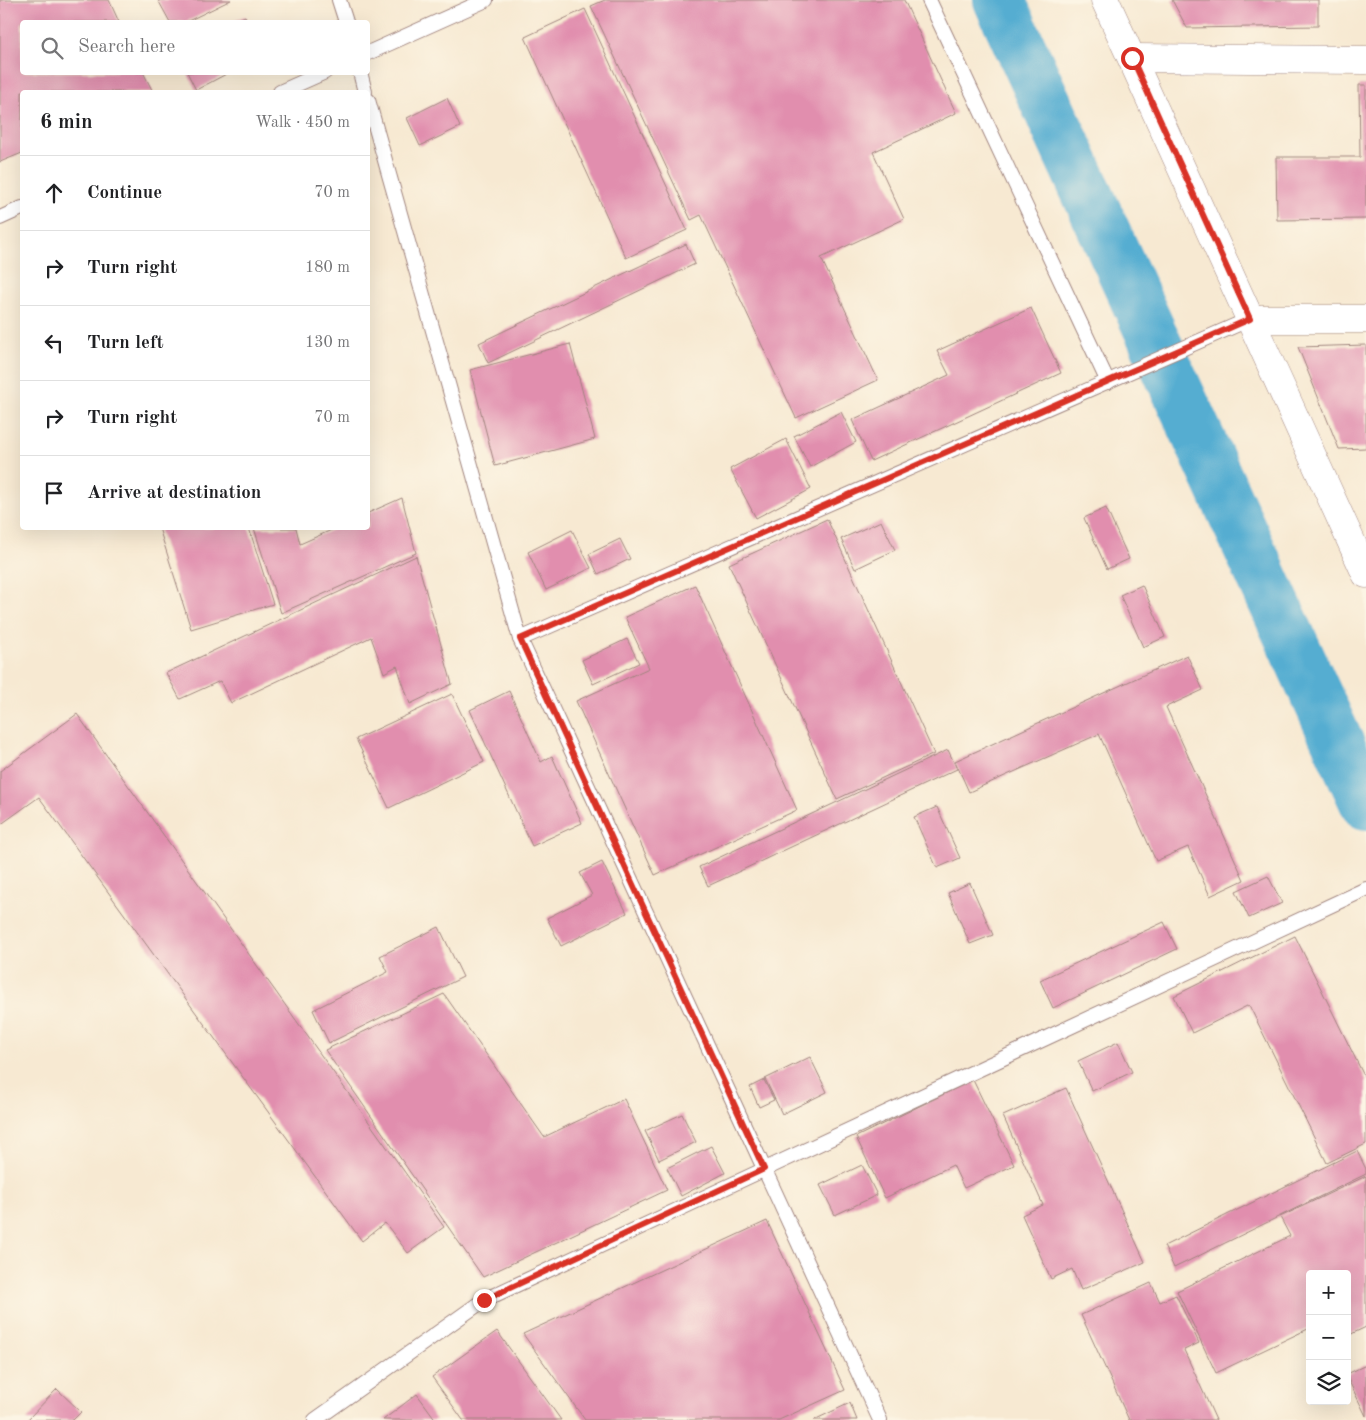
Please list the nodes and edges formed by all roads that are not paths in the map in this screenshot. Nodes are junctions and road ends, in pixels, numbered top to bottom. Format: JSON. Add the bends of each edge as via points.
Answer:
{"nodes":[{"id":1,"x":339,"y":0,"type":"edge"},
{"id":2,"x":486,"y":0,"type":"edge"},
{"id":3,"x":929,"y":0,"type":"edge"},
{"id":4,"x":1105,"y":0,"type":"edge"},
{"id":5,"x":345,"y":20,"type":"edge"},
{"id":6,"x":370,"y":52,"type":"edge"},
{"id":7,"x":1132,"y":58,"type":"junction"},
{"id":8,"x":1366,"y":60,"type":"edge"},
{"id":9,"x":318,"y":75,"type":"edge"},
{"id":10,"x":361,"y":75,"type":"edge"},
{"id":11,"x":284,"y":90,"type":"edge"},
{"id":12,"x":365,"y":90,"type":"edge"},
{"id":13,"x":370,"y":107,"type":"edge"},
{"id":14,"x":20,"y":209,"type":"edge"},
{"id":15,"x":0,"y":218,"type":"edge"},
{"id":16,"x":1250,"y":319,"type":"junction"},
{"id":17,"x":1366,"y":319,"type":"edge"},
{"id":18,"x":1108,"y":382,"type":"junction"},
{"id":19,"x":1366,"y":574,"type":"edge"},
{"id":20,"x":520,"y":639,"type":"junction"},
{"id":21,"x":1366,"y":889,"type":"edge"},
{"id":22,"x":764,"y":1169,"type":"junction"},
{"id":23,"x":315,"y":1420,"type":"edge"},
{"id":24,"x":880,"y":1420,"type":"edge"}],
"edges":[{"from":1,"to":5,"type":"lane"},
{"from":2,"to":6,"type":"lane"},
{"from":3,"to":18,"type":"lane"},
{"from":4,"to":7,"type":"street"},
{"from":7,"to":8,"type":"street"},
{"from":7,"to":16,"type":"street"},
{"from":9,"to":11,"type":"lane"},
{"from":10,"to":12,"type":"lane"},
{"from":13,"to":20,"type":"lane"},
{"from":14,"to":15,"type":"lane"},
{"from":16,"to":17,"type":"street"},
{"from":16,"to":18,"type":"lane"},
{"from":16,"to":19,"type":"street"},
{"from":18,"to":20,"type":"lane"},
{"from":20,"to":22,"type":"lane"},
{"from":21,"to":22,"type":"lane"},
{"from":22,"to":23,"type":"lane","via":[[484,1300]]},
{"from":22,"to":24,"type":"lane"}]}
